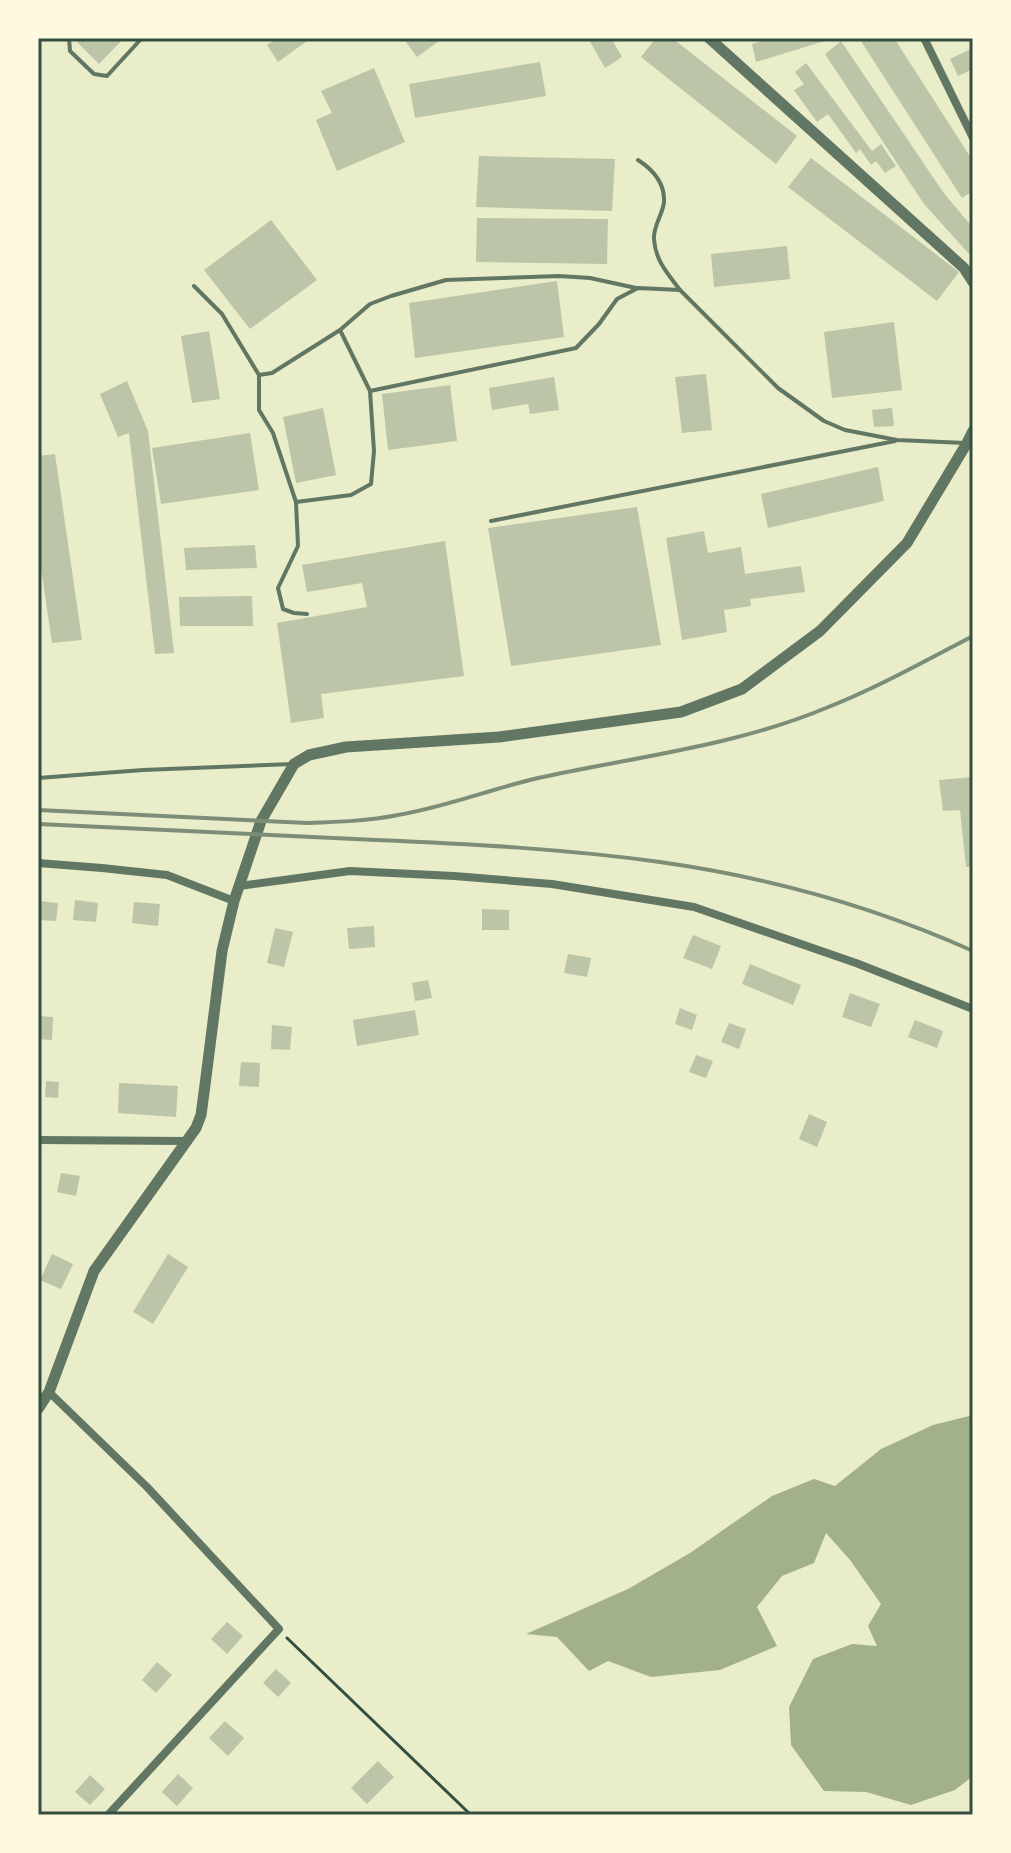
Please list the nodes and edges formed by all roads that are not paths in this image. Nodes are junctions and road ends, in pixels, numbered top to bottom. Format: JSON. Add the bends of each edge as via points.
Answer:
{"nodes":[{"id":1,"x":69,"y":38,"type":"edge"},
{"id":2,"x":142,"y":38,"type":"edge"},
{"id":3,"x":709,"y":38,"type":"edge"},
{"id":4,"x":924,"y":38,"type":"edge"},
{"id":5,"x":973,"y":138,"type":"edge"},
{"id":6,"x":638,"y":160,"type":"dead end"},
{"id":7,"x":973,"y":282,"type":"edge"},
{"id":8,"x":194,"y":286,"type":"dead end"},
{"id":9,"x":638,"y":288,"type":"junction"},
{"id":10,"x":680,"y":290,"type":"junction"},
{"id":11,"x":340,"y":330,"type":"junction"},
{"id":12,"x":259,"y":375,"type":"junction"},
{"id":13,"x":370,"y":391,"type":"junction"},
{"id":14,"x":973,"y":431,"type":"edge"},
{"id":15,"x":897,"y":440,"type":"junction"},
{"id":16,"x":967,"y":443,"type":"junction"},
{"id":17,"x":296,"y":502,"type":"junction"},
{"id":18,"x":491,"y":521,"type":"dead end"},
{"id":19,"x":307,"y":614,"type":"dead end"},
{"id":20,"x":294,"y":764,"type":"junction"},
{"id":21,"x":38,"y":778,"type":"edge"},
{"id":22,"x":38,"y":863,"type":"edge"},
{"id":23,"x":239,"y":886,"type":"junction"},
{"id":24,"x":234,"y":901,"type":"junction"},
{"id":25,"x":973,"y":1009,"type":"edge"},
{"id":26,"x":38,"y":1140,"type":"edge"},
{"id":27,"x":187,"y":1141,"type":"junction"},
{"id":28,"x":49,"y":1392,"type":"junction"},
{"id":29,"x":38,"y":1409,"type":"edge"},
{"id":30,"x":108,"y":1815,"type":"edge"}],
"edges":[{"from":1,"to":2,"type":"lane","via":[[70,51],[94,74],[107,76]]},
{"from":3,"to":7,"type":"street","via":[[964,268]]},
{"from":4,"to":5,"type":"street"},
{"from":6,"to":10,"type":"lane","via":[[662,184],[664,203],[654,237],[660,264]]},
{"from":8,"to":12,"type":"lane","via":[[222,314]]},
{"from":9,"to":10,"type":"lane"},
{"from":9,"to":11,"type":"lane","via":[[559,276],[446,280],[370,304]]},
{"from":9,"to":13,"type":"lane","via":[[617,299],[576,348]]},
{"from":10,"to":15,"type":"lane","via":[[778,388],[824,421]]},
{"from":11,"to":12,"type":"lane","via":[[272,373]]},
{"from":11,"to":13,"type":"lane"},
{"from":12,"to":17,"type":"lane","via":[[259,410],[273,433]]},
{"from":13,"to":17,"type":"lane","via":[[371,484],[351,495]]},
{"from":14,"to":16,"type":"street"},
{"from":15,"to":16,"type":"lane"},
{"from":15,"to":18,"type":"lane"},
{"from":16,"to":20,"type":"street","via":[[907,543],[820,631],[742,689],[681,712],[499,737],[346,747]]},
{"from":17,"to":19,"type":"lane","via":[[298,546],[278,588],[283,609]]},
{"from":20,"to":21,"type":"lane"},
{"from":20,"to":23,"type":"street","via":[[261,821]]},
{"from":22,"to":24,"type":"street","via":[[167,875]]},
{"from":23,"to":24,"type":"street"},
{"from":23,"to":25,"type":"street","via":[[350,871],[552,884],[694,907]]},
{"from":24,"to":27,"type":"street","via":[[222,951],[201,1115]]},
{"from":26,"to":27,"type":"street"},
{"from":27,"to":28,"type":"street","via":[[94,1271]]},
{"from":28,"to":29,"type":"street"},
{"from":28,"to":30,"type":"street","via":[[147,1487],[279,1629]]}]}
